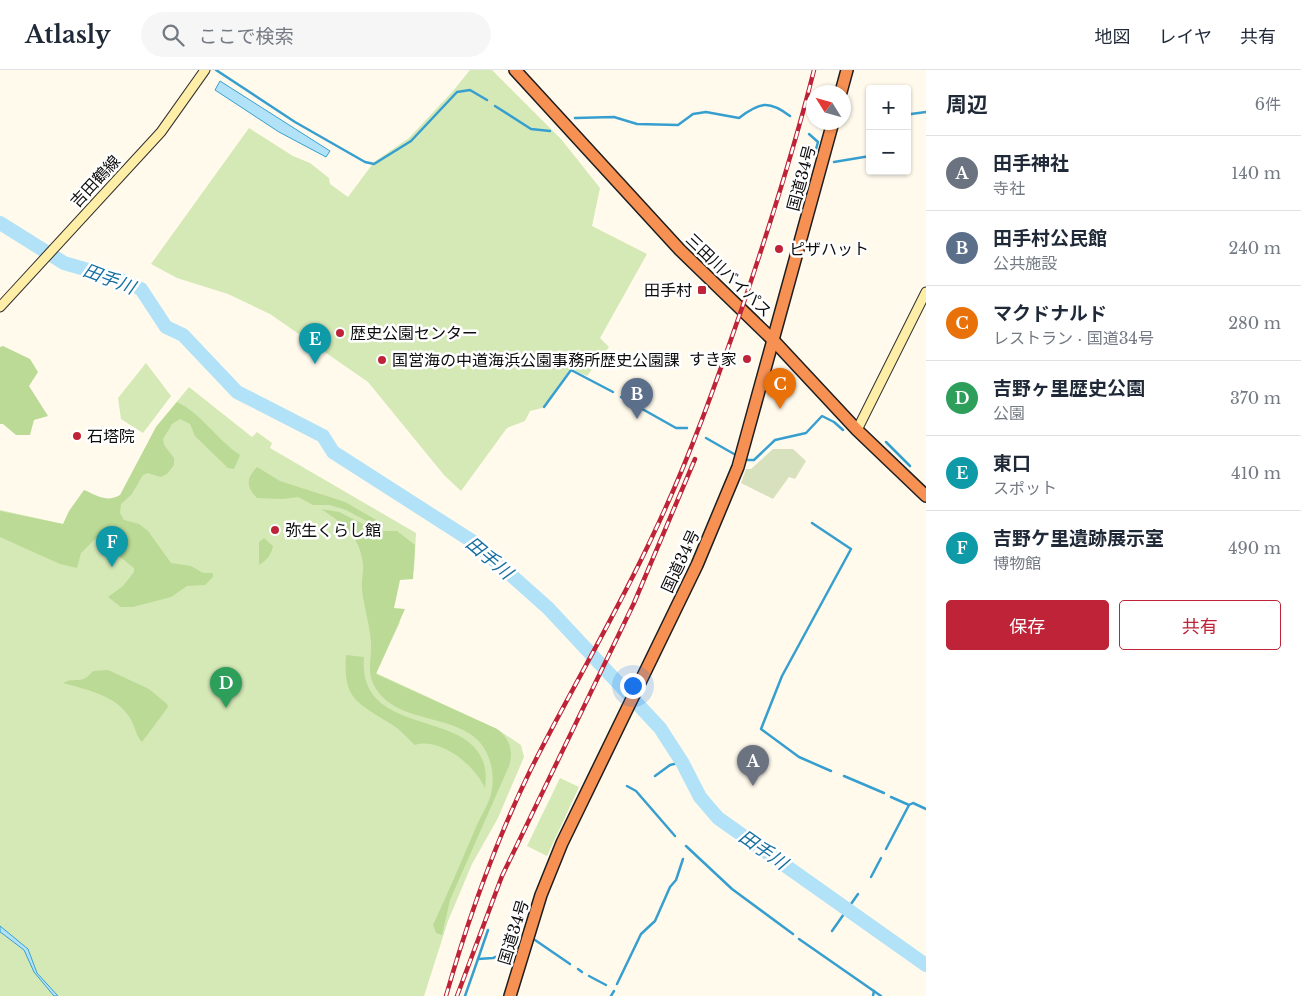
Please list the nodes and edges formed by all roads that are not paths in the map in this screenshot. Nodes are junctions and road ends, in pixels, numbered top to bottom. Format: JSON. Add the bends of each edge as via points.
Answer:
{"nodes":[{"id":1,"x":205,"y":70,"type":"edge"},
{"id":2,"x":515,"y":70,"type":"edge"},
{"id":3,"x":847,"y":70,"type":"edge"},
{"id":4,"x":843,"y":85,"type":"edge"},
{"id":5,"x":831,"y":130,"type":"edge"},
{"id":6,"x":926,"y":292,"type":"edge"},
{"id":7,"x":0,"y":306,"type":"edge"},
{"id":8,"x":774,"y":341,"type":"junction"},
{"id":9,"x":858,"y":430,"type":"junction"},
{"id":10,"x":926,"y":496,"type":"edge"},
{"id":11,"x":510,"y":996,"type":"edge"}],
"edges":[{"from":1,"to":7,"type":"main road","name":"吉田鶴線","via":[[161,132]]},
{"from":2,"to":8,"type":"highway","name":"三田川バイパス","via":[[680,250]]},
{"from":3,"to":4,"type":"highway"},
{"from":5,"to":8,"type":"highway","name":"国道34号"},
{"from":6,"to":9,"type":"main road"},
{"from":8,"to":9,"type":"highway","name":"三田川バイパス"},
{"from":8,"to":11,"type":"highway","name":"国道34号","via":[[738,467],[722,509],[574,817],[541,895]]},
{"from":9,"to":10,"type":"highway","name":"三田川バイパス"}]}
